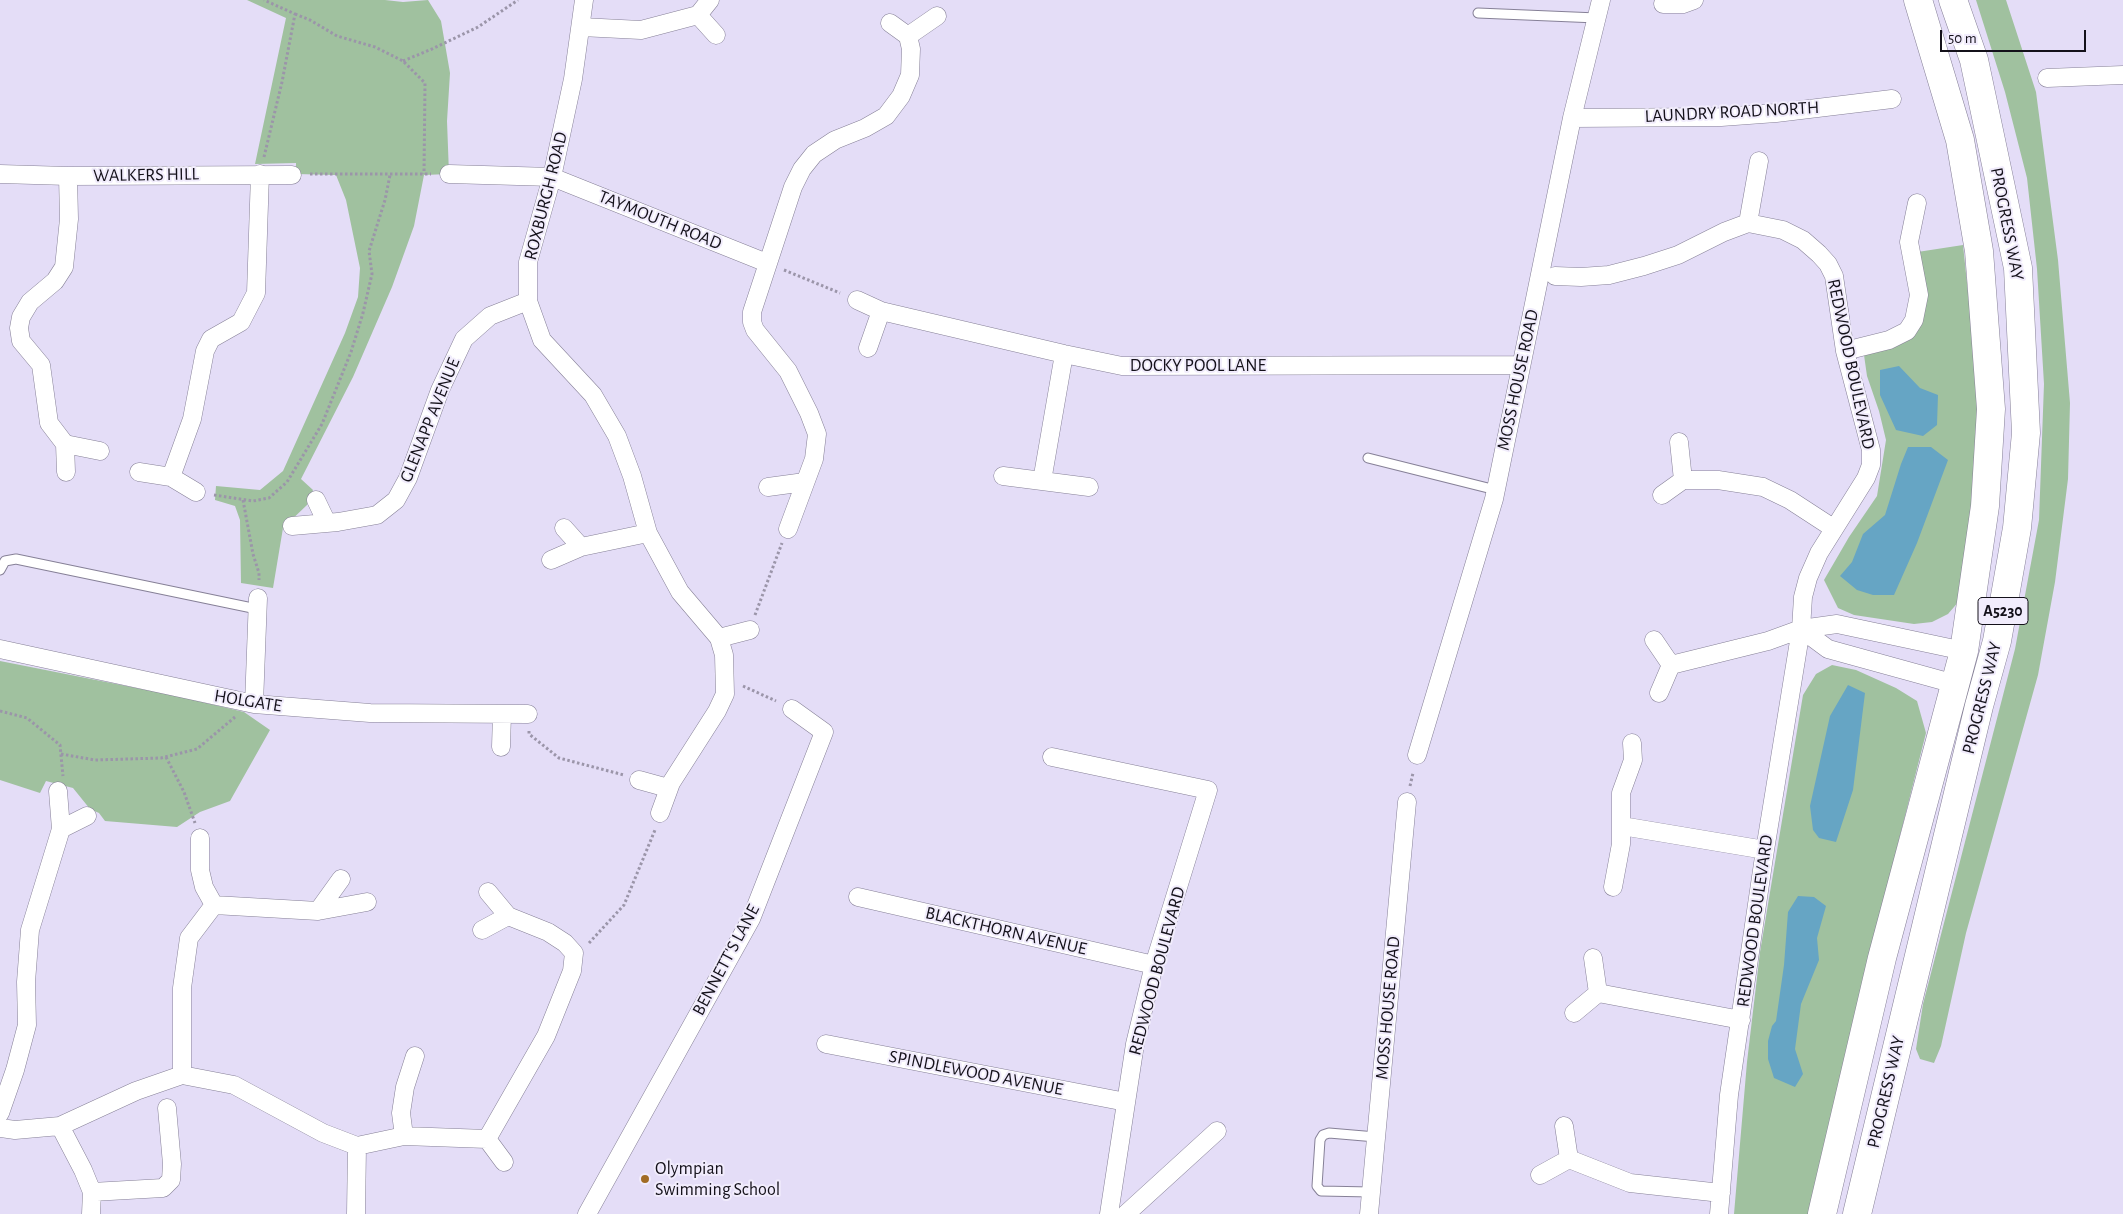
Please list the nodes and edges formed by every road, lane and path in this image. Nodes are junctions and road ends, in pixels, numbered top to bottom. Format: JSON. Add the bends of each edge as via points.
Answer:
{"nodes":[{"id":1,"x":264,"y":0,"type":"edge"},
{"id":2,"x":518,"y":0,"type":"edge"},
{"id":3,"x":710,"y":0,"type":"edge"},
{"id":4,"x":1601,"y":0,"type":"edge"},
{"id":5,"x":1694,"y":0,"type":"edge"},
{"id":6,"x":1918,"y":0,"type":"edge"},
{"id":7,"x":1953,"y":0,"type":"edge"},
{"id":8,"x":578,"y":1,"type":"edge"},
{"id":9,"x":1663,"y":4,"type":"dead end"},
{"id":10,"x":1478,"y":13,"type":"dead end"},
{"id":11,"x":295,"y":14,"type":"junction"},
{"id":12,"x":698,"y":15,"type":"junction"},
{"id":13,"x":937,"y":16,"type":"dead end"},
{"id":14,"x":1597,"y":18,"type":"junction"},
{"id":15,"x":890,"y":23,"type":"dead end"},
{"id":16,"x":581,"y":27,"type":"junction"},
{"id":17,"x":716,"y":35,"type":"dead end"},
{"id":18,"x":908,"y":36,"type":"junction"},
{"id":19,"x":403,"y":60,"type":"junction"},
{"id":20,"x":2123,"y":75,"type":"edge"},
{"id":21,"x":2047,"y":78,"type":"dead end"},
{"id":22,"x":1892,"y":99,"type":"dead end"},
{"id":23,"x":1572,"y":118,"type":"junction"},
{"id":24,"x":1760,"y":161,"type":"dead end"},
{"id":25,"x":0,"y":174,"type":"edge"},
{"id":26,"x":260,"y":174,"type":"junction"},
{"id":27,"x":292,"y":174,"type":"joint"},
{"id":28,"x":390,"y":174,"type":"junction"},
{"id":29,"x":424,"y":174,"type":"junction"},
{"id":30,"x":449,"y":174,"type":"joint"},
{"id":31,"x":68,"y":176,"type":"junction"},
{"id":32,"x":552,"y":177,"type":"junction"},
{"id":33,"x":1917,"y":203,"type":"dead end"},
{"id":34,"x":1748,"y":223,"type":"junction"},
{"id":35,"x":767,"y":263,"type":"junction"},
{"id":36,"x":1555,"y":276,"type":"dead end"},
{"id":37,"x":857,"y":300,"type":"joint"},
{"id":38,"x":528,"y":302,"type":"junction"},
{"id":39,"x":881,"y":311,"type":"junction"},
{"id":40,"x":868,"y":348,"type":"dead end"},
{"id":41,"x":1845,"y":351,"type":"junction"},
{"id":42,"x":1064,"y":354,"type":"junction"},
{"id":43,"x":1521,"y":365,"type":"junction"},
{"id":44,"x":1679,"y":442,"type":"dead end"},
{"id":45,"x":65,"y":444,"type":"junction"},
{"id":46,"x":100,"y":451,"type":"dead end"},
{"id":47,"x":1368,"y":458,"type":"dead end"},
{"id":48,"x":66,"y":472,"type":"dead end"},
{"id":49,"x":139,"y":472,"type":"dead end"},
{"id":50,"x":1003,"y":476,"type":"dead end"},
{"id":51,"x":171,"y":477,"type":"junction"},
{"id":52,"x":1683,"y":480,"type":"junction"},
{"id":53,"x":1042,"y":481,"type":"junction"},
{"id":54,"x":2021,"y":481,"type":"junction"},
{"id":55,"x":805,"y":482,"type":"junction"},
{"id":56,"x":768,"y":487,"type":"dead end"},
{"id":57,"x":1089,"y":487,"type":"dead end"},
{"id":58,"x":1496,"y":490,"type":"junction"},
{"id":59,"x":196,"y":492,"type":"joint"},
{"id":60,"x":1662,"y":495,"type":"dead end"},
{"id":61,"x":243,"y":500,"type":"junction"},
{"id":62,"x":316,"y":500,"type":"dead end"},
{"id":63,"x":327,"y":523,"type":"junction"},
{"id":64,"x":292,"y":526,"type":"dead end"},
{"id":65,"x":564,"y":528,"type":"dead end"},
{"id":66,"x":788,"y":528,"type":"joint"},
{"id":67,"x":1834,"y":528,"type":"junction"},
{"id":68,"x":648,"y":533,"type":"junction"},
{"id":69,"x":581,"y":547,"type":"junction"},
{"id":70,"x":551,"y":560,"type":"dead end"},
{"id":71,"x":0,"y":570,"type":"edge"},
{"id":72,"x":258,"y":604,"type":"junction"},
{"id":73,"x":1801,"y":629,"type":"junction"},
{"id":74,"x":750,"y":630,"type":"joint"},
{"id":75,"x":718,"y":638,"type":"junction"},
{"id":76,"x":1654,"y":640,"type":"dead end"},
{"id":77,"x":0,"y":649,"type":"edge"},
{"id":78,"x":1671,"y":665,"type":"junction"},
{"id":79,"x":1956,"y":671,"type":"junction"},
{"id":80,"x":724,"y":678,"type":"junction"},
{"id":81,"x":1659,"y":693,"type":"dead end"},
{"id":82,"x":251,"y":704,"type":"junction"},
{"id":83,"x":1979,"y":706,"type":"junction"},
{"id":84,"x":792,"y":708,"type":"joint"},
{"id":85,"x":0,"y":711,"type":"edge"},
{"id":86,"x":502,"y":714,"type":"junction"},
{"id":87,"x":528,"y":714,"type":"joint"},
{"id":88,"x":1632,"y":743,"type":"dead end"},
{"id":89,"x":502,"y":747,"type":"dead end"},
{"id":90,"x":61,"y":754,"type":"junction"},
{"id":91,"x":1417,"y":755,"type":"joint"},
{"id":92,"x":1052,"y":756,"type":"dead end"},
{"id":93,"x":166,"y":757,"type":"junction"},
{"id":94,"x":639,"y":780,"type":"joint"},
{"id":95,"x":668,"y":788,"type":"junction"},
{"id":96,"x":58,"y":791,"type":"joint"},
{"id":97,"x":1407,"y":802,"type":"joint"},
{"id":98,"x":660,"y":813,"type":"joint"},
{"id":99,"x":87,"y":816,"type":"dead end"},
{"id":100,"x":1622,"y":826,"type":"junction"},
{"id":101,"x":61,"y":829,"type":"junction"},
{"id":102,"x":200,"y":838,"type":"joint"},
{"id":103,"x":1765,"y":850,"type":"junction"},
{"id":104,"x":341,"y":879,"type":"dead end"},
{"id":105,"x":1612,"y":887,"type":"dead end"},
{"id":106,"x":488,"y":892,"type":"dead end"},
{"id":107,"x":858,"y":897,"type":"dead end"},
{"id":108,"x":368,"y":902,"type":"dead end"},
{"id":109,"x":214,"y":905,"type":"junction"},
{"id":110,"x":318,"y":911,"type":"junction"},
{"id":111,"x":508,"y":916,"type":"junction"},
{"id":112,"x":482,"y":930,"type":"dead end"},
{"id":113,"x":574,"y":954,"type":"junction"},
{"id":114,"x":1593,"y":958,"type":"dead end"},
{"id":115,"x":1154,"y":965,"type":"junction"},
{"id":116,"x":1598,"y":993,"type":"junction"},
{"id":117,"x":1574,"y":1014,"type":"dead end"},
{"id":118,"x":1741,"y":1020,"type":"junction"},
{"id":119,"x":826,"y":1044,"type":"dead end"},
{"id":120,"x":415,"y":1056,"type":"dead end"},
{"id":121,"x":182,"y":1075,"type":"junction"},
{"id":122,"x":1126,"y":1102,"type":"junction"},
{"id":123,"x":167,"y":1108,"type":"dead end"},
{"id":124,"x":0,"y":1113,"type":"edge"},
{"id":125,"x":60,"y":1126,"type":"junction"},
{"id":126,"x":1564,"y":1126,"type":"dead end"},
{"id":127,"x":0,"y":1128,"type":"edge"},
{"id":128,"x":1217,"y":1131,"type":"dead end"},
{"id":129,"x":404,"y":1136,"type":"junction"},
{"id":130,"x":1376,"y":1137,"type":"junction"},
{"id":131,"x":487,"y":1139,"type":"junction"},
{"id":132,"x":357,"y":1146,"type":"junction"},
{"id":133,"x":1569,"y":1158,"type":"junction"},
{"id":134,"x":504,"y":1162,"type":"dead end"},
{"id":135,"x":1540,"y":1175,"type":"dead end"},
{"id":136,"x":92,"y":1192,"type":"junction"},
{"id":137,"x":1371,"y":1192,"type":"junction"},
{"id":138,"x":1721,"y":1193,"type":"junction"},
{"id":139,"x":91,"y":1214,"type":"edge"},
{"id":140,"x":356,"y":1214,"type":"edge"},
{"id":141,"x":587,"y":1214,"type":"edge"},
{"id":142,"x":1109,"y":1214,"type":"edge"},
{"id":143,"x":1126,"y":1214,"type":"edge"},
{"id":144,"x":1369,"y":1214,"type":"edge"},
{"id":145,"x":1719,"y":1214,"type":"edge"},
{"id":146,"x":1822,"y":1214,"type":"edge"},
{"id":147,"x":1856,"y":1214,"type":"edge"}],
"edges":[{"from":1,"to":11,"type":"path"},
{"from":2,"to":19,"type":"path","via":[[478,27]]},
{"from":3,"to":12,"type":"street"},
{"from":4,"to":14,"type":"street","name":"MOSS HOUSE ROAD"},
{"from":5,"to":9,"type":"street","via":[[1683,4]]},
{"from":6,"to":79,"type":"main road","name":"PROGRESS WAY","number":"A5230","via":[[1960,140],[1979,252],[1990,409],[1985,506]]},
{"from":7,"to":54,"type":"main road","name":"PROGRESS WAY","number":"A5230","via":[[1974,60],[2018,268],[2026,433]]},
{"from":8,"to":16,"type":"street","name":"ROXBURGH ROAD"},
{"from":10,"to":14,"type":"lane"},
{"from":11,"to":19,"type":"path","via":[[337,36],[375,47]]},
{"from":11,"to":26,"type":"path"},
{"from":12,"to":16,"type":"street","via":[[632,31]]},
{"from":12,"to":17,"type":"street"},
{"from":13,"to":18,"type":"street"},
{"from":14,"to":23,"type":"street","name":"MOSS HOUSE ROAD"},
{"from":15,"to":18,"type":"street"},
{"from":16,"to":32,"type":"street","name":"ROXBURGH ROAD"},
{"from":18,"to":35,"type":"street","via":[[912,58],[910,75],[895,106],[866,128],[835,140],[814,154],[793,186]]},
{"from":19,"to":29,"type":"path","via":[[425,83]]},
{"from":20,"to":21,"type":"street"},
{"from":22,"to":23,"type":"street","name":"LAUNDRY ROAD NORTH","via":[[1721,117]]},
{"from":23,"to":43,"type":"street","name":"MOSS HOUSE ROAD"},
{"from":24,"to":34,"type":"street"},
{"from":25,"to":31,"type":"street","name":"WALKERS HILL"},
{"from":26,"to":27,"type":"street","name":"WALKERS HILL"},
{"from":26,"to":31,"type":"street","name":"WALKERS HILL"},
{"from":26,"to":51,"type":"street","via":[[256,293],[240,322],[211,338],[205,351],[192,419]]},
{"from":27,"to":28,"type":"path"},
{"from":28,"to":29,"type":"path"},
{"from":28,"to":61,"type":"path","via":[[368,251],[372,274],[363,313],[322,424],[287,482],[269,498]]},
{"from":29,"to":30,"type":"path"},
{"from":30,"to":32,"type":"street"},
{"from":31,"to":45,"type":"street","via":[[69,219],[64,267],[55,281],[30,302],[18,328],[21,341],[41,365],[49,422]]},
{"from":32,"to":35,"type":"street","name":"TAYMOUTH ROAD"},
{"from":32,"to":38,"type":"street","name":"ROXBURGH ROAD","via":[[528,262]]},
{"from":33,"to":41,"type":"street","via":[[1910,242],[1919,295],[1914,320],[1907,331],[1889,340]]},
{"from":34,"to":36,"type":"street","via":[[1678,255],[1644,266],[1609,275]]},
{"from":34,"to":41,"type":"street","name":"REDWOOD BOULEVARD","via":[[1784,230],[1803,240],[1828,264],[1834,276]]},
{"from":35,"to":37,"type":"path"},
{"from":35,"to":55,"type":"street","via":[[755,300],[752,322],[788,372],[817,434],[816,449]]},
{"from":37,"to":39,"type":"street","name":"DOCKY POOL LANE"},
{"from":38,"to":63,"type":"street","name":"GLENAPP AVENUE","via":[[490,316],[464,339],[396,500],[377,515]]},
{"from":38,"to":68,"type":"street","name":"ROXBURGH ROAD","via":[[542,340],[593,395],[617,436]]},
{"from":39,"to":40,"type":"street"},
{"from":39,"to":42,"type":"street","name":"DOCKY POOL LANE"},
{"from":41,"to":67,"type":"street","name":"REDWOOD BOULEVARD","via":[[1868,431],[1871,464],[1866,478]]},
{"from":42,"to":43,"type":"street","name":"DOCKY POOL LANE","via":[[1122,366]]},
{"from":42,"to":53,"type":"street"},
{"from":43,"to":58,"type":"street","name":"MOSS HOUSE ROAD"},
{"from":44,"to":52,"type":"street"},
{"from":45,"to":46,"type":"street"},
{"from":45,"to":48,"type":"street"},
{"from":47,"to":58,"type":"lane"},
{"from":49,"to":51,"type":"street"},
{"from":50,"to":53,"type":"street"},
{"from":51,"to":59,"type":"street"},
{"from":52,"to":60,"type":"street"},
{"from":52,"to":67,"type":"street","via":[[1718,480],[1763,487]]},
{"from":53,"to":57,"type":"street"},
{"from":54,"to":79,"type":"main road","via":[[2007,506],[1985,638]]},
{"from":54,"to":83,"type":"main road","name":"PROGRESS WAY","number":"A5230","via":[[2004,610]]},
{"from":55,"to":56,"type":"street"},
{"from":55,"to":66,"type":"street"},
{"from":58,"to":91,"type":"street","name":"MOSS HOUSE ROAD"},
{"from":59,"to":61,"type":"path"},
{"from":61,"to":72,"type":"path","via":[[259,574]]},
{"from":62,"to":63,"type":"street"},
{"from":63,"to":64,"type":"street","name":"GLENAPP AVENUE"},
{"from":65,"to":69,"type":"street"},
{"from":66,"to":74,"type":"path"},
{"from":67,"to":73,"type":"street","name":"REDWOOD BOULEVARD","via":[[1808,578]]},
{"from":68,"to":69,"type":"street"},
{"from":68,"to":75,"type":"street","name":"ROXBURGH ROAD","via":[[680,592]]},
{"from":69,"to":70,"type":"street"},
{"from":71,"to":72,"type":"lane","via":[[5,561],[16,559]]},
{"from":72,"to":82,"type":"street"},
{"from":73,"to":78,"type":"street","via":[[1768,641]]},
{"from":73,"to":79,"type":"street","via":[[1828,649]]},
{"from":73,"to":79,"type":"street","via":[[1837,624]]},
{"from":73,"to":103,"type":"street","name":"REDWOOD BOULEVARD"},
{"from":74,"to":75,"type":"street"},
{"from":75,"to":80,"type":"street","name":"ROXBURGH ROAD","via":[[724,655]]},
{"from":76,"to":78,"type":"street"},
{"from":77,"to":82,"type":"street","name":"HOLGATE"},
{"from":78,"to":81,"type":"street"},
{"from":79,"to":83,"type":"main road","via":[[1977,680]]},
{"from":79,"to":146,"type":"main road","name":"PROGRESS WAY","number":"A5230","via":[[1882,958]]},
{"from":80,"to":84,"type":"path"},
{"from":80,"to":95,"type":"street","name":"ROXBURGH ROAD","via":[[724,694],[717,711]]},
{"from":82,"to":86,"type":"street","name":"HOLGATE","via":[[370,713]]},
{"from":82,"to":93,"type":"path","via":[[197,749]]},
{"from":83,"to":147,"type":"main road","name":"PROGRESS WAY","number":"A5230"},
{"from":84,"to":141,"type":"street","name":"BENNETT'S LANE","via":[[824,732],[750,919]]},
{"from":85,"to":90,"type":"path","via":[[27,718],[60,745]]},
{"from":86,"to":87,"type":"street","name":"HOLGATE"},
{"from":86,"to":89,"type":"street"},
{"from":87,"to":94,"type":"path","via":[[529,734],[559,758]]},
{"from":88,"to":100,"type":"street","via":[[1633,760],[1621,793]]},
{"from":90,"to":93,"type":"path","via":[[95,760]]},
{"from":90,"to":96,"type":"path","via":[[64,773]]},
{"from":91,"to":97,"type":"path"},
{"from":92,"to":115,"type":"street","name":"REDWOOD BOULEVARD","via":[[1208,790]]},
{"from":93,"to":102,"type":"path","via":[[184,792]]},
{"from":94,"to":95,"type":"street"},
{"from":95,"to":98,"type":"street","name":"ROXBURGH ROAD"},
{"from":96,"to":101,"type":"street"},
{"from":97,"to":130,"type":"street","name":"MOSS HOUSE ROAD"},
{"from":98,"to":113,"type":"path","via":[[624,905],[590,943]]},
{"from":99,"to":101,"type":"street"},
{"from":100,"to":103,"type":"street"},
{"from":100,"to":105,"type":"street"},
{"from":101,"to":124,"type":"street","via":[[30,930],[27,1025]]},
{"from":102,"to":109,"type":"street","via":[[200,870],[204,887]]},
{"from":103,"to":118,"type":"street","name":"REDWOOD BOULEVARD"},
{"from":104,"to":110,"type":"street"},
{"from":106,"to":111,"type":"street"},
{"from":107,"to":115,"type":"street","name":"BLACKTHORN AVENUE"},
{"from":108,"to":110,"type":"street"},
{"from":109,"to":110,"type":"street"},
{"from":109,"to":121,"type":"street","via":[[189,938],[182,988]]},
{"from":111,"to":112,"type":"street"},
{"from":111,"to":113,"type":"street","via":[[548,932],[565,943]]},
{"from":113,"to":131,"type":"street","via":[[572,971],[546,1036]]},
{"from":114,"to":116,"type":"street"},
{"from":115,"to":122,"type":"street","name":"REDWOOD BOULEVARD","via":[[1135,1044]]},
{"from":116,"to":117,"type":"street"},
{"from":116,"to":118,"type":"street"},
{"from":118,"to":138,"type":"street","name":"REDWOOD BOULEVARD","via":[[1729,1095]]},
{"from":119,"to":122,"type":"street","name":"SPINDLEWOOD AVENUE"},
{"from":120,"to":129,"type":"street","via":[[401,1114]]},
{"from":121,"to":125,"type":"street","via":[[136,1091]]},
{"from":121,"to":132,"type":"street","via":[[234,1085],[323,1134]]},
{"from":122,"to":142,"type":"street","name":"REDWOOD BOULEVARD"},
{"from":123,"to":136,"type":"street","via":[[171,1180],[163,1188]]},
{"from":125,"to":127,"type":"street"},
{"from":125,"to":136,"type":"street"},
{"from":126,"to":133,"type":"street"},
{"from":128,"to":143,"type":"street"},
{"from":129,"to":131,"type":"street"},
{"from":129,"to":132,"type":"street"},
{"from":130,"to":137,"type":"street","name":"MOSS HOUSE ROAD"},
{"from":130,"to":137,"type":"lane","via":[[1329,1133],[1320,1140],[1316,1186],[1321,1191]]},
{"from":131,"to":134,"type":"street"},
{"from":132,"to":140,"type":"street"},
{"from":133,"to":135,"type":"street"},
{"from":133,"to":138,"type":"street","via":[[1630,1183]]},
{"from":136,"to":139,"type":"street"},
{"from":137,"to":144,"type":"street","name":"MOSS HOUSE ROAD"},
{"from":138,"to":145,"type":"street","name":"REDWOOD BOULEVARD"}]}
